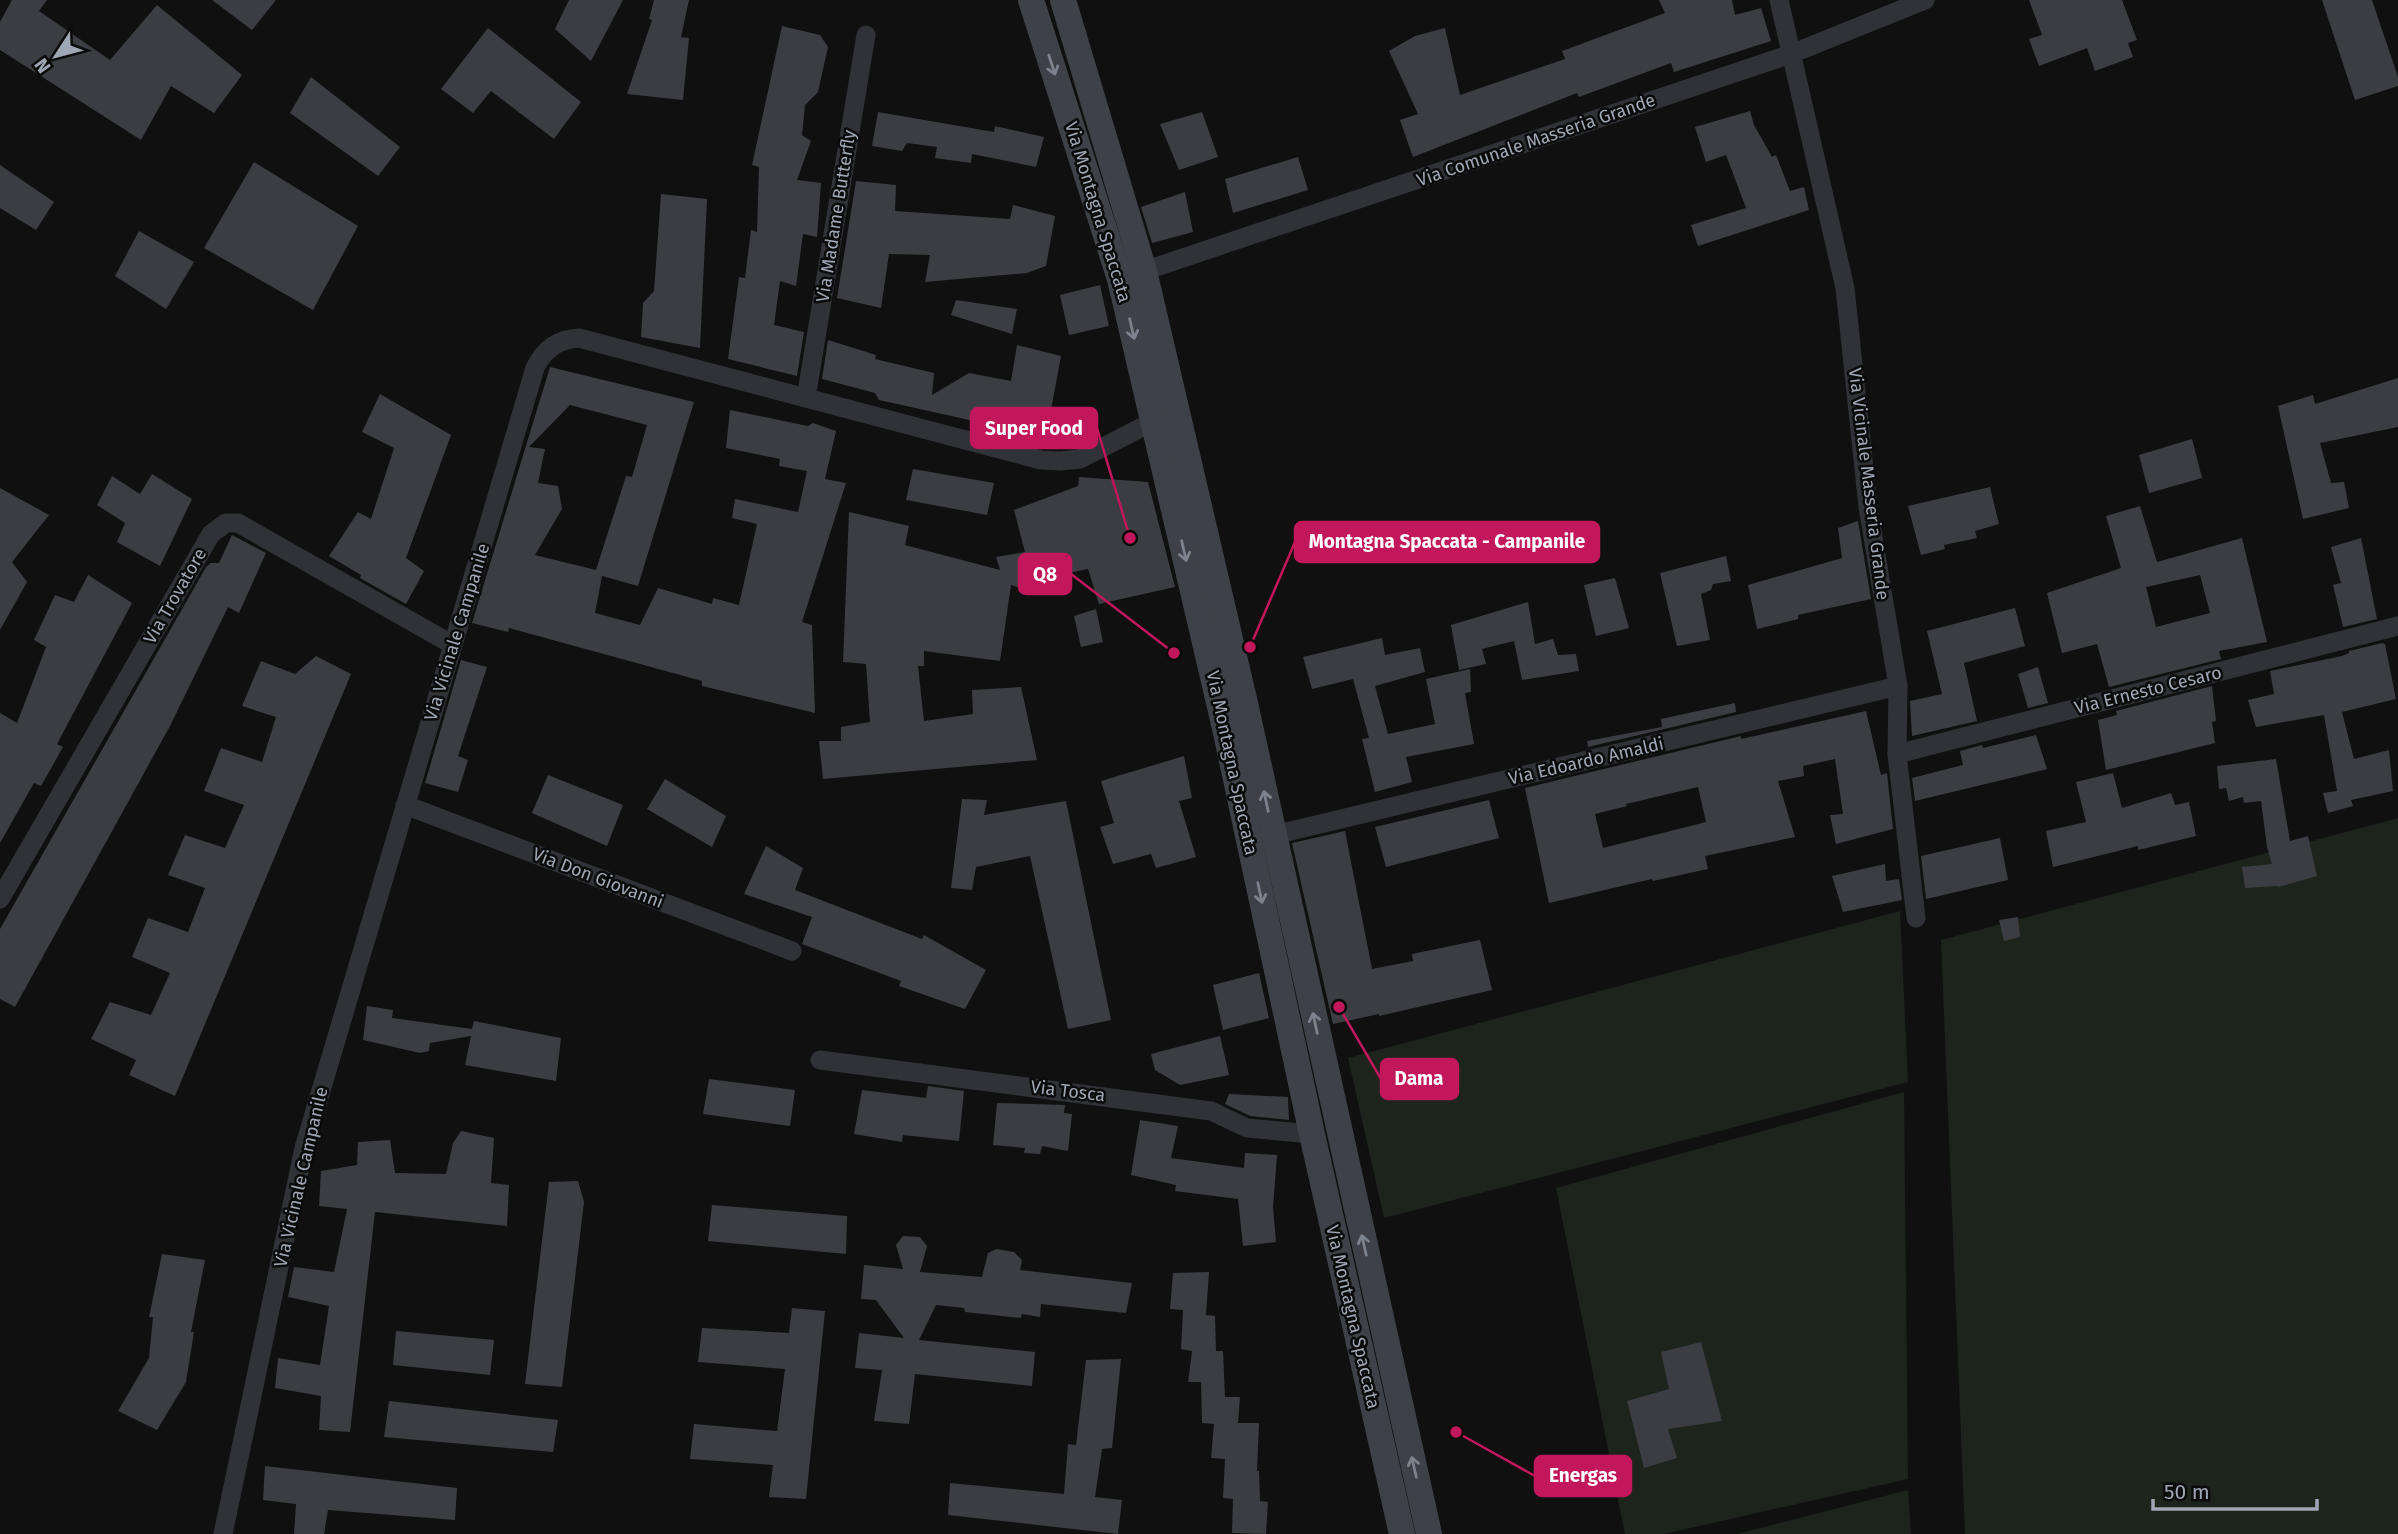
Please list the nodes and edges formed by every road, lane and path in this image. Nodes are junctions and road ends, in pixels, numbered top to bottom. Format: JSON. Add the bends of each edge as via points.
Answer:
{"nodes":[{"id":1,"x":1031,"y":0,"type":"edge"},
{"id":2,"x":1063,"y":0,"type":"edge"},
{"id":3,"x":1779,"y":0,"type":"edge"},
{"id":4,"x":1925,"y":0,"type":"edge"},
{"id":5,"x":866,"y":35,"type":"dead end"},
{"id":6,"x":1791,"y":54,"type":"junction"},
{"id":7,"x":1144,"y":271,"type":"junction"},
{"id":8,"x":806,"y":398,"type":"junction"},
{"id":9,"x":1154,"y":421,"type":"junction"},
{"id":10,"x":2398,"y":626,"type":"edge"},
{"id":11,"x":453,"y":645,"type":"junction"},
{"id":12,"x":1898,"y":686,"type":"junction"},
{"id":13,"x":1897,"y":754,"type":"junction"},
{"id":14,"x":405,"y":805,"type":"junction"},
{"id":15,"x":1274,"y":835,"type":"junction"},
{"id":16,"x":0,"y":899,"type":"edge"},
{"id":17,"x":1916,"y":918,"type":"dead end"},
{"id":18,"x":792,"y":951,"type":"dead end"},
{"id":19,"x":820,"y":1060,"type":"dead end"},
{"id":20,"x":1312,"y":1134,"type":"junction"},
{"id":21,"x":223,"y":1534,"type":"edge"},
{"id":22,"x":1402,"y":1534,"type":"edge"},
{"id":23,"x":1429,"y":1534,"type":"edge"}],
"edges":[{"from":1,"to":9,"type":"main road","name":"Via Montagna Spaccata","one_way":true,"via":[[1121,279]]},
{"from":2,"to":7,"type":"main road","name":"Via Montagna Spaccata"},
{"from":3,"to":6,"type":"street","name":"Via Vicinale Masseria Grande"},
{"from":4,"to":6,"type":"street","name":"Via Comunale Masseria Grande"},
{"from":5,"to":8,"type":"street","name":"Via Madame Butterfly"},
{"from":6,"to":7,"type":"street","name":"Via Comunale Masseria Grande"},
{"from":6,"to":12,"type":"street","name":"Via Vicinale Masseria Grande","via":[[1844,288],[1868,507]]},
{"from":15,"to":7,"type":"main road","name":"Via Montagna Spaccata","one_way":true},
{"from":8,"to":9,"type":"street","name":"Via Vicinale Campanile","via":[[1041,460],[1080,459]]},
{"from":8,"to":11,"type":"street","name":"Via Vicinale Campanile","via":[[579,338],[548,348],[535,368]]},
{"from":9,"to":20,"type":"main road","name":"Via Montagna Spaccata","one_way":true},
{"from":10,"to":13,"type":"street","name":"Via Ernesto Cesaro"},
{"from":11,"to":14,"type":"street","name":"Via Vicinale Campanile"},
{"from":11,"to":16,"type":"street","name":"Via Trovatore","via":[[238,523],[226,523],[211,534]]},
{"from":12,"to":13,"type":"street","name":"Via Vicinale Masseria Grande"},
{"from":12,"to":15,"type":"street","name":"Via Edoardo Amaldi"},
{"from":13,"to":17,"type":"street","name":"Via Vicinale Masseria Grande"},
{"from":14,"to":18,"type":"street","name":"Via Don Giovanni"},
{"from":14,"to":21,"type":"street","name":"Via Vicinale Campanile","via":[[304,1148]]},
{"from":23,"to":15,"type":"main road","name":"Via Montagna Spaccata","one_way":true},
{"from":19,"to":20,"type":"street","name":"Via Tosca","via":[[1211,1111],[1247,1128]]},
{"from":20,"to":22,"type":"main road","name":"Via Montagna Spaccata"}]}
